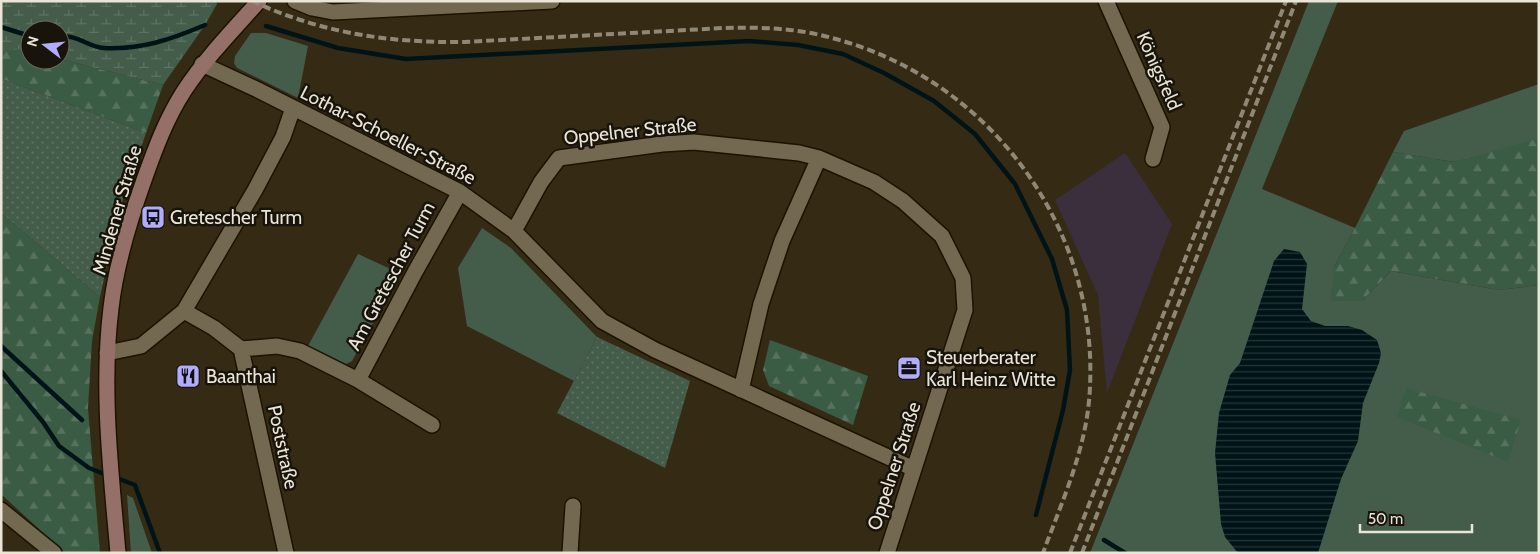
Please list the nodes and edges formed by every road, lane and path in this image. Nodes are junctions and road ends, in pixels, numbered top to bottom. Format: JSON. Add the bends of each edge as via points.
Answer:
{"nodes":[{"id":1,"x":259,"y":1,"type":"edge"},
{"id":2,"x":295,"y":1,"type":"edge"},
{"id":3,"x":552,"y":1,"type":"edge"},
{"id":4,"x":1106,"y":1,"type":"edge"},
{"id":5,"x":202,"y":64,"type":"junction"},
{"id":6,"x":293,"y":108,"type":"junction"},
{"id":7,"x":819,"y":158,"type":"junction"},
{"id":8,"x":1154,"y":159,"type":"dead end"},
{"id":9,"x":460,"y":192,"type":"junction"},
{"id":10,"x":514,"y":231,"type":"junction"},
{"id":11,"x":184,"y":311,"type":"junction"},
{"id":12,"x":241,"y":349,"type":"junction"},
{"id":13,"x":107,"y":353,"type":"junction"},
{"id":14,"x":358,"y":380,"type":"junction"},
{"id":15,"x":741,"y":390,"type":"junction"},
{"id":16,"x":432,"y":425,"type":"dead end"},
{"id":17,"x":914,"y":469,"type":"junction"},
{"id":18,"x":573,"y":506,"type":"dead end"},
{"id":19,"x":1,"y":510,"type":"edge"},
{"id":20,"x":54,"y":553,"type":"edge"},
{"id":21,"x":118,"y":553,"type":"edge"},
{"id":22,"x":286,"y":553,"type":"edge"},
{"id":23,"x":570,"y":553,"type":"edge"},
{"id":24,"x":887,"y":553,"type":"edge"}],
"edges":[{"from":1,"to":5,"type":"main road","name":"Mindener Straße"},
{"from":2,"to":3,"type":"street","via":[[333,12]]},
{"from":4,"to":8,"type":"street","name":"Königsfeld","via":[[1162,127]]},
{"from":5,"to":6,"type":"street","name":"Lothar-Schoeller-Straße"},
{"from":5,"to":13,"type":"main road","name":"Mindener Straße","via":[[159,139],[135,207],[113,294]]},
{"from":6,"to":9,"type":"street","name":"Lothar-Schoeller-Straße"},
{"from":6,"to":11,"type":"street","via":[[283,137]]},
{"from":7,"to":10,"type":"street","name":"Oppelner Straße","via":[[694,142],[559,158],[541,182]]},
{"from":7,"to":15,"type":"street","via":[[782,241],[762,304]]},
{"from":7,"to":17,"type":"street","name":"Oppelner Straße","via":[[874,182],[903,201],[942,236],[963,278],[965,310]]},
{"from":9,"to":10,"type":"street","name":"Lothar-Schoeller-Straße"},
{"from":9,"to":14,"type":"street","name":"Am Gretescher Turm"},
{"from":10,"to":15,"type":"street","name":"Lothar-Schoeller-Straße","via":[[602,321]]},
{"from":11,"to":12,"type":"street"},
{"from":11,"to":13,"type":"street","via":[[141,346]]},
{"from":12,"to":14,"type":"street","name":"Am Gretescher Turm","via":[[277,346],[300,351]]},
{"from":12,"to":22,"type":"street","name":"Poststraße"},
{"from":13,"to":21,"type":"main road","name":"Mindener Straße","via":[[108,437]]},
{"from":14,"to":16,"type":"street","name":"Am Gretescher Turm"},
{"from":15,"to":17,"type":"street","name":"Lothar-Schoeller-Straße"},
{"from":17,"to":24,"type":"street","name":"Oppelner Straße"},
{"from":18,"to":23,"type":"street"},
{"from":19,"to":20,"type":"street"}]}
